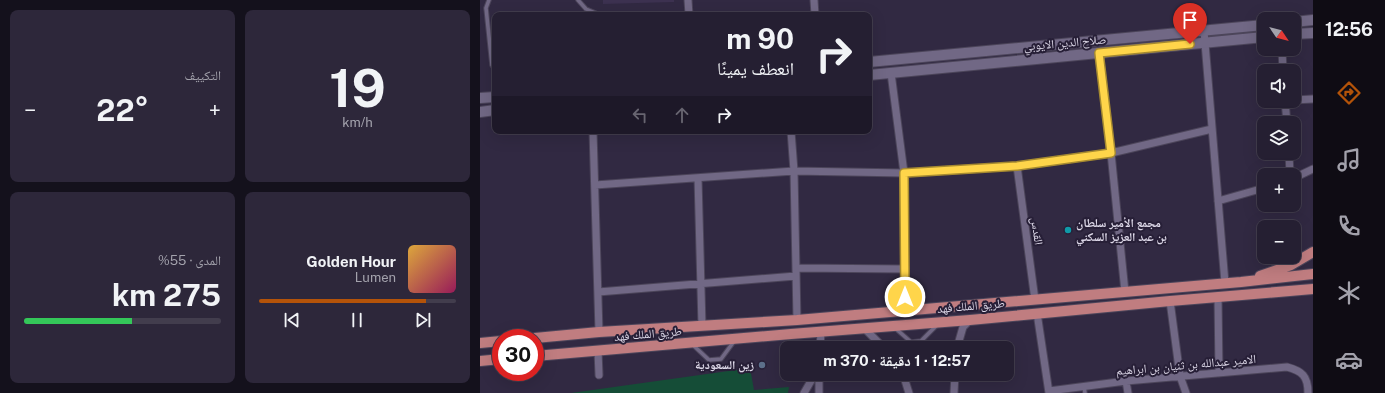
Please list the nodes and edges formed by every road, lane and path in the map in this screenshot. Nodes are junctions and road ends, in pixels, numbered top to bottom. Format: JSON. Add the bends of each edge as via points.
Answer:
{"nodes":[{"id":1,"x":489,"y":0,"type":"edge"},
{"id":2,"x":578,"y":0,"type":"edge"},
{"id":3,"x":688,"y":0,"type":"edge"},
{"id":4,"x":814,"y":0,"type":"edge"},
{"id":5,"x":593,"y":12,"type":"edge"},
{"id":6,"x":689,"y":12,"type":"edge"},
{"id":7,"x":815,"y":12,"type":"edge"},
{"id":8,"x":1313,"y":20,"type":"edge"},
{"id":9,"x":1301,"y":21,"type":"edge"},
{"id":10,"x":1257,"y":26,"type":"edge"},
{"id":11,"x":1204,"y":31,"type":"junction"},
{"id":12,"x":1313,"y":32,"type":"edge"},
{"id":13,"x":1301,"y":33,"type":"edge"},
{"id":14,"x":1257,"y":38,"type":"edge"},
{"id":15,"x":1205,"y":43,"type":"junction"},
{"id":16,"x":1099,"y":53,"type":"junction"},
{"id":17,"x":872,"y":62,"type":"edge"},
{"id":18,"x":492,"y":65,"type":"edge"},
{"id":19,"x":891,"y":73,"type":"junction"},
{"id":20,"x":872,"y":75,"type":"edge"},
{"id":21,"x":492,"y":97,"type":"edge"},
{"id":22,"x":480,"y":98,"type":"edge"},
{"id":23,"x":1313,"y":99,"type":"edge"},
{"id":24,"x":1301,"y":100,"type":"edge"},
{"id":25,"x":492,"y":110,"type":"edge"},
{"id":26,"x":480,"y":112,"type":"edge"},
{"id":27,"x":1212,"y":129,"type":"junction"},
{"id":28,"x":593,"y":134,"type":"edge"},
{"id":29,"x":791,"y":134,"type":"edge"},
{"id":30,"x":1111,"y":153,"type":"junction"},
{"id":31,"x":1017,"y":166,"type":"junction"},
{"id":32,"x":1313,"y":169,"type":"edge"},
{"id":33,"x":794,"y":171,"type":"junction"},
{"id":34,"x":904,"y":173,"type":"junction"},
{"id":35,"x":1301,"y":175,"type":"edge"},
{"id":36,"x":698,"y":178,"type":"junction"},
{"id":37,"x":595,"y":185,"type":"junction"},
{"id":38,"x":1257,"y":190,"type":"edge"},
{"id":39,"x":1218,"y":201,"type":"junction"},
{"id":40,"x":1313,"y":252,"type":"edge"},
{"id":41,"x":796,"y":268,"type":"junction"},
{"id":42,"x":904,"y":269,"type":"junction"},
{"id":43,"x":1313,"y":274,"type":"edge"},
{"id":44,"x":796,"y":276,"type":"junction"},
{"id":45,"x":1241,"y":282,"type":"junction"},
{"id":46,"x":701,"y":283,"type":"junction"},
{"id":47,"x":1225,"y":283,"type":"junction"},
{"id":48,"x":1312,"y":289,"type":"edge"},
{"id":49,"x":598,"y":292,"type":"junction"},
{"id":50,"x":1125,"y":292,"type":"junction"},
{"id":51,"x":1218,"y":297,"type":"junction"},
{"id":52,"x":1035,"y":300,"type":"junction"},
{"id":53,"x":1170,"y":301,"type":"junction"},
{"id":54,"x":905,"y":311,"type":"junction"},
{"id":55,"x":1037,"y":313,"type":"junction"},
{"id":56,"x":797,"y":320,"type":"junction"},
{"id":57,"x":970,"y":320,"type":"junction"},
{"id":58,"x":939,"y":322,"type":"junction"},
{"id":59,"x":704,"y":326,"type":"junction"},
{"id":60,"x":893,"y":326,"type":"junction"},
{"id":61,"x":864,"y":328,"type":"junction"},
{"id":62,"x":599,"y":332,"type":"junction"},
{"id":63,"x":821,"y":332,"type":"junction"},
{"id":64,"x":544,"y":337,"type":"edge"},
{"id":65,"x":736,"y":339,"type":"junction"},
{"id":66,"x":820,"y":341,"type":"edge"},
{"id":67,"x":877,"y":341,"type":"edge"},
{"id":68,"x":959,"y":341,"type":"edge"},
{"id":69,"x":492,"y":342,"type":"edge"},
{"id":70,"x":706,"y":342,"type":"junction"},
{"id":71,"x":480,"y":343,"type":"edge"},
{"id":72,"x":691,"y":343,"type":"junction"},
{"id":73,"x":598,"y":351,"type":"junction"},
{"id":74,"x":544,"y":355,"type":"edge"},
{"id":75,"x":492,"y":360,"type":"edge"},
{"id":76,"x":480,"y":361,"type":"edge"},
{"id":77,"x":1219,"y":373,"type":"junction"},
{"id":78,"x":599,"y":375,"type":"dead end"},
{"id":79,"x":1180,"y":376,"type":"junction"},
{"id":80,"x":810,"y":381,"type":"edge"},
{"id":81,"x":819,"y":381,"type":"edge"},
{"id":82,"x":905,"y":381,"type":"edge"},
{"id":83,"x":955,"y":381,"type":"edge"},
{"id":84,"x":1126,"y":381,"type":"junction"},
{"id":85,"x":1085,"y":390,"type":"edge"},
{"id":86,"x":1049,"y":392,"type":"edge"},
{"id":87,"x":804,"y":393,"type":"edge"},
{"id":88,"x":819,"y":393,"type":"edge"},
{"id":89,"x":909,"y":393,"type":"edge"},
{"id":90,"x":954,"y":393,"type":"edge"},
{"id":91,"x":1128,"y":393,"type":"edge"},
{"id":92,"x":1186,"y":393,"type":"edge"},
{"id":93,"x":1308,"y":393,"type":"edge"}],
"edges":[{"from":1,"to":18,"type":"lane","via":[[486,8]]},
{"from":2,"to":5,"type":"lane","via":[[586,9]]},
{"from":3,"to":6,"type":"street"},
{"from":4,"to":7,"type":"street"},
{"from":8,"to":9,"type":"street"},
{"from":10,"to":11,"type":"street","name":"صلاح الدين الايوبي"},
{"from":11,"to":15,"type":"street"},
{"from":11,"to":17,"type":"street","name":"صلاح الدين الايوبي"},
{"from":12,"to":13,"type":"street"},
{"from":14,"to":15,"type":"street","name":"صلاح الدين الايوبي"},
{"from":15,"to":16,"type":"street","name":"صلاح الدين الايوبي"},
{"from":15,"to":27,"type":"street"},
{"from":16,"to":19,"type":"street","name":"صلاح الدين الايوبي"},
{"from":16,"to":30,"type":"street"},
{"from":19,"to":20,"type":"street","name":"صلاح الدين الايوبي"},
{"from":19,"to":34,"type":"street"},
{"from":21,"to":22,"type":"street"},
{"from":23,"to":24,"type":"street"},
{"from":25,"to":26,"type":"street"},
{"from":27,"to":30,"type":"street"},
{"from":27,"to":39,"type":"street"},
{"from":28,"to":37,"type":"street"},
{"from":29,"to":33,"type":"street"},
{"from":30,"to":31,"type":"street"},
{"from":30,"to":50,"type":"street"},
{"from":31,"to":34,"type":"street"},
{"from":31,"to":52,"type":"street","name":"القدس"},
{"from":32,"to":35,"type":"street"},
{"from":33,"to":34,"type":"street"},
{"from":33,"to":36,"type":"street"},
{"from":33,"to":41,"type":"street"},
{"from":34,"to":42,"type":"street"},
{"from":36,"to":37,"type":"street"},
{"from":36,"to":46,"type":"street"},
{"from":37,"to":49,"type":"street"},
{"from":38,"to":39,"type":"street"},
{"from":39,"to":47,"type":"street"},
{"from":40,"to":45,"type":"main road","via":[[1291,265]]},
{"from":41,"to":42,"type":"street"},
{"from":41,"to":44,"type":"street"},
{"from":42,"to":54,"type":"street"},
{"from":43,"to":45,"type":"main road","name":"طريق الملك فهد"},
{"from":44,"to":46,"type":"street"},
{"from":44,"to":56,"type":"street"},
{"from":45,"to":47,"type":"main road","name":"طريق الملك فهد"},
{"from":46,"to":49,"type":"street"},
{"from":46,"to":59,"type":"street"},
{"from":47,"to":50,"type":"main road","name":"طريق الملك فهد"},
{"from":48,"to":51,"type":"main road","name":"طريق الملك فهد"},
{"from":49,"to":62,"type":"street"},
{"from":50,"to":52,"type":"main road","name":"طريق الملك فهد"},
{"from":51,"to":53,"type":"main road","name":"طريق الملك فهد"},
{"from":51,"to":77,"type":"street"},
{"from":52,"to":54,"type":"main road","name":"طريق الملك فهد"},
{"from":53,"to":55,"type":"main road","name":"طريق الملك فهد"},
{"from":53,"to":79,"type":"street"},
{"from":54,"to":56,"type":"main road","name":"طريق الملك فهد"},
{"from":55,"to":57,"type":"main road","name":"طريق الملك فهد"},
{"from":55,"to":86,"type":"street"},
{"from":56,"to":59,"type":"main road","name":"طريق الملك فهد"},
{"from":57,"to":58,"type":"main road","name":"طريق الملك فهد"},
{"from":57,"to":68,"type":"street","via":[[963,327]]},
{"from":58,"to":60,"type":"main road","name":"طريق الملك فهد"},
{"from":58,"to":60,"type":"lane","via":[[921,341],[911,342]]},
{"from":59,"to":62,"type":"main road","name":"طريق الملك فهد"},
{"from":59,"to":70,"type":"main road"},
{"from":60,"to":61,"type":"main road","name":"طريق الملك فهد"},
{"from":61,"to":63,"type":"main road","name":"طريق الملك فهد"},
{"from":61,"to":67,"type":"street"},
{"from":62,"to":64,"type":"main road","name":"طريق الملك فهد"},
{"from":63,"to":65,"type":"main road","name":"طريق الملك فهد"},
{"from":63,"to":66,"type":"street"},
{"from":65,"to":70,"type":"main road","name":"طريق الملك فهد"},
{"from":65,"to":72,"type":"lane","via":[[721,359],[709,360]]},
{"from":69,"to":71,"type":"main road"},
{"from":70,"to":72,"type":"main road","name":"طريق الملك فهد"},
{"from":72,"to":73,"type":"main road","name":"طريق الملك فهد"},
{"from":73,"to":74,"type":"main road","name":"طريق الملك فهد"},
{"from":73,"to":78,"type":"street"},
{"from":75,"to":76,"type":"main road"},
{"from":77,"to":79,"type":"street","name":"الامير عبدالله بن ثنيان بن ابراهيم"},
{"from":77,"to":93,"type":"street","name":"الامير عبدالله بن ثنيان بن ابراهيم","via":[[1287,367],[1296,369],[1303,374]]},
{"from":79,"to":84,"type":"street","name":"الامير عبدالله بن ثنيان بن ابراهيم"},
{"from":79,"to":92,"type":"street"},
{"from":80,"to":87,"type":"street"},
{"from":81,"to":88,"type":"street"},
{"from":82,"to":89,"type":"street"},
{"from":83,"to":90,"type":"street"},
{"from":84,"to":85,"type":"street","name":"الامير عبدالله بن ثنيان بن ابراهيم"},
{"from":84,"to":91,"type":"street"},
{"from":85,"to":86,"type":"street","name":"الامير عبدالله بن ثنيان بن ابراهيم"}]}
